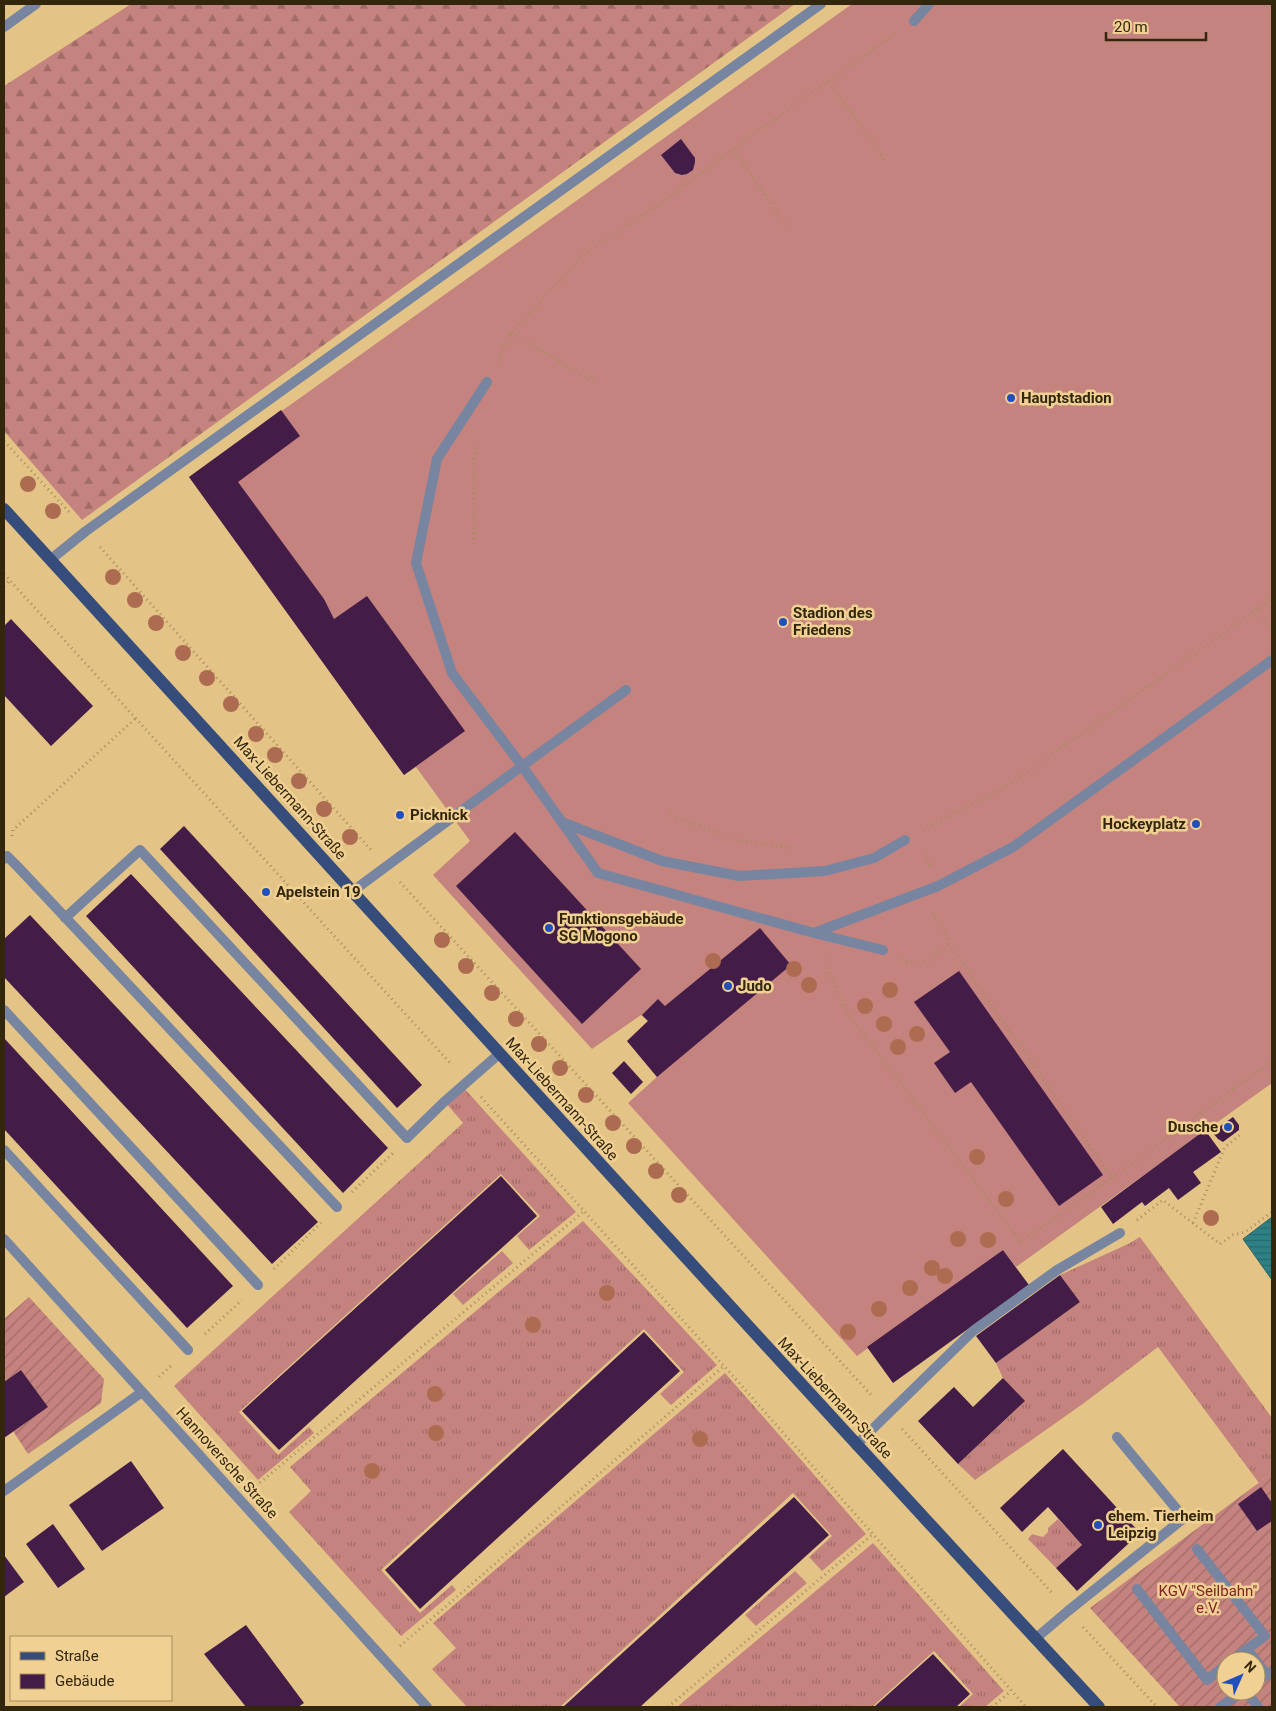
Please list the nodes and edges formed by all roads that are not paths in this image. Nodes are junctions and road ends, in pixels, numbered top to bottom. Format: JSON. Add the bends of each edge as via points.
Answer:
{"nodes":[{"id":1,"x":36,"y":4,"type":"edge"},
{"id":2,"x":821,"y":4,"type":"edge"},
{"id":3,"x":929,"y":4,"type":"edge"},
{"id":4,"x":914,"y":21,"type":"road end"},
{"id":5,"x":4,"y":27,"type":"edge"},
{"id":6,"x":487,"y":382,"type":"road end"},
{"id":7,"x":4,"y":509,"type":"edge"},
{"id":8,"x":50,"y":560,"type":"junction"},
{"id":9,"x":1272,"y":660,"type":"edge"},
{"id":10,"x":626,"y":690,"type":"dead end"},
{"id":11,"x":522,"y":766,"type":"junction"},
{"id":12,"x":561,"y":822,"type":"junction"},
{"id":13,"x":906,"y":840,"type":"road end"},
{"id":14,"x":5,"y":858,"type":"edge"},
{"id":15,"x":353,"y":891,"type":"junction"},
{"id":16,"x":66,"y":918,"type":"junction"},
{"id":17,"x":814,"y":933,"type":"junction"},
{"id":18,"x":883,"y":950,"type":"road end"},
{"id":19,"x":4,"y":1010,"type":"edge"},
{"id":20,"x":499,"y":1054,"type":"junction"},
{"id":21,"x":4,"y":1150,"type":"edge"},
{"id":22,"x":337,"y":1208,"type":"road end"},
{"id":23,"x":1120,"y":1233,"type":"road end"},
{"id":24,"x":4,"y":1239,"type":"edge"},
{"id":25,"x":258,"y":1285,"type":"road end"},
{"id":26,"x":188,"y":1350,"type":"road end"},
{"id":27,"x":142,"y":1392,"type":"junction"},
{"id":28,"x":1117,"y":1437,"type":"dead end"},
{"id":29,"x":856,"y":1445,"type":"junction"},
{"id":30,"x":4,"y":1491,"type":"edge"},
{"id":31,"x":1197,"y":1549,"type":"dead end"},
{"id":32,"x":1138,"y":1590,"type":"dead end"},
{"id":33,"x":1035,"y":1639,"type":"junction"},
{"id":34,"x":1247,"y":1649,"type":"junction"},
{"id":35,"x":1244,"y":1651,"type":"edge"},
{"id":36,"x":1216,"y":1673,"type":"edge"},
{"id":37,"x":1270,"y":1673,"type":"edge"},
{"id":38,"x":427,"y":1707,"type":"edge"},
{"id":39,"x":1099,"y":1707,"type":"edge"}],
"edges":[{"from":1,"to":5,"type":"street"},
{"from":2,"to":8,"type":"street"},
{"from":3,"to":4,"type":"street"},
{"from":6,"to":11,"type":"street","via":[[437,460],[416,563],[452,673]]},
{"from":7,"to":8,"type":"main road","name":"Max-Liebermann-Straße"},
{"from":8,"to":15,"type":"main road","name":"Max-Liebermann-Straße"},
{"from":9,"to":17,"type":"street","via":[[1013,847],[938,886]]},
{"from":10,"to":11,"type":"street"},
{"from":11,"to":12,"type":"street"},
{"from":11,"to":15,"type":"street"},
{"from":12,"to":13,"type":"street","via":[[662,861],[739,876],[825,872],[874,858]]},
{"from":12,"to":17,"type":"street","via":[[598,873]]},
{"from":14,"to":16,"type":"street"},
{"from":15,"to":20,"type":"main road","name":"Max-Liebermann-Straße"},
{"from":16,"to":20,"type":"street","via":[[140,850],[407,1138]]},
{"from":16,"to":22,"type":"street"},
{"from":17,"to":18,"type":"street"},
{"from":19,"to":25,"type":"street"},
{"from":20,"to":29,"type":"main road","name":"Max-Liebermann-Straße"},
{"from":21,"to":26,"type":"street"},
{"from":23,"to":29,"type":"street","via":[[1057,1270],[973,1331]]},
{"from":24,"to":27,"type":"street","name":"Hannoversche Straße"},
{"from":27,"to":30,"type":"street"},
{"from":27,"to":38,"type":"street","name":"Hannoversche Straße"},
{"from":28,"to":33,"type":"street","via":[[1184,1518]]},
{"from":29,"to":33,"type":"main road","name":"Max-Liebermann-Straße"},
{"from":31,"to":34,"type":"street","via":[[1265,1636]]},
{"from":32,"to":36,"type":"street","via":[[1207,1680]]},
{"from":33,"to":39,"type":"main road","name":"Max-Liebermann-Straße"},
{"from":34,"to":35,"type":"street"},
{"from":34,"to":37,"type":"street"}]}
